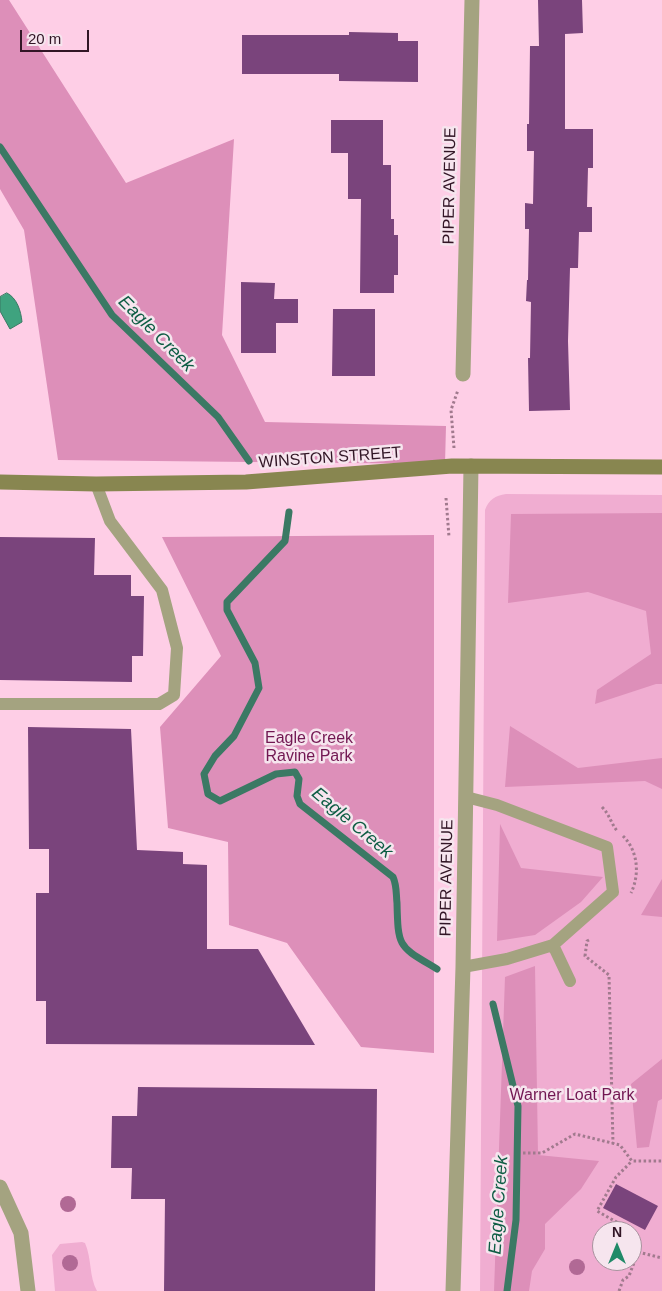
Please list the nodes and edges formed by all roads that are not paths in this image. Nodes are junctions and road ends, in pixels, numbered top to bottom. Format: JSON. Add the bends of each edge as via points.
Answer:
{"nodes":[{"id":1,"x":472,"y":0,"type":"edge"},
{"id":2,"x":463,"y":374,"type":"road end"},
{"id":3,"x":471,"y":466,"type":"junction"},
{"id":4,"x":662,"y":467,"type":"edge"},
{"id":5,"x":0,"y":482,"type":"edge"},
{"id":6,"x":96,"y":484,"type":"junction"},
{"id":7,"x":0,"y":704,"type":"edge"},
{"id":8,"x":466,"y":797,"type":"junction"},
{"id":9,"x":554,"y":944,"type":"junction"},
{"id":10,"x":463,"y":967,"type":"junction"},
{"id":11,"x":570,"y":981,"type":"dead end"},
{"id":12,"x":0,"y":1187,"type":"edge"},
{"id":13,"x":28,"y":1291,"type":"edge"},
{"id":14,"x":453,"y":1291,"type":"edge"}],
"edges":[{"from":1,"to":2,"type":"street","name":"PIPER AVENUE"},
{"from":3,"to":4,"type":"street","name":"WINSTON STREET"},
{"from":3,"to":6,"type":"street","name":"WINSTON STREET","via":[[246,482]]},
{"from":3,"to":8,"type":"street","name":"PIPER AVENUE"},
{"from":5,"to":6,"type":"street","name":"WINSTON STREET"},
{"from":6,"to":7,"type":"lane","via":[[110,521],[162,590],[177,648],[174,695],[158,704]]},
{"from":8,"to":9,"type":"lane","via":[[497,805],[607,847],[613,892]]},
{"from":8,"to":10,"type":"street","name":"PIPER AVENUE"},
{"from":9,"to":10,"type":"lane","via":[[506,959]]},
{"from":9,"to":11,"type":"lane"},
{"from":10,"to":14,"type":"street","name":"PIPER AVENUE"},
{"from":12,"to":13,"type":"street","via":[[21,1233]]}]}
